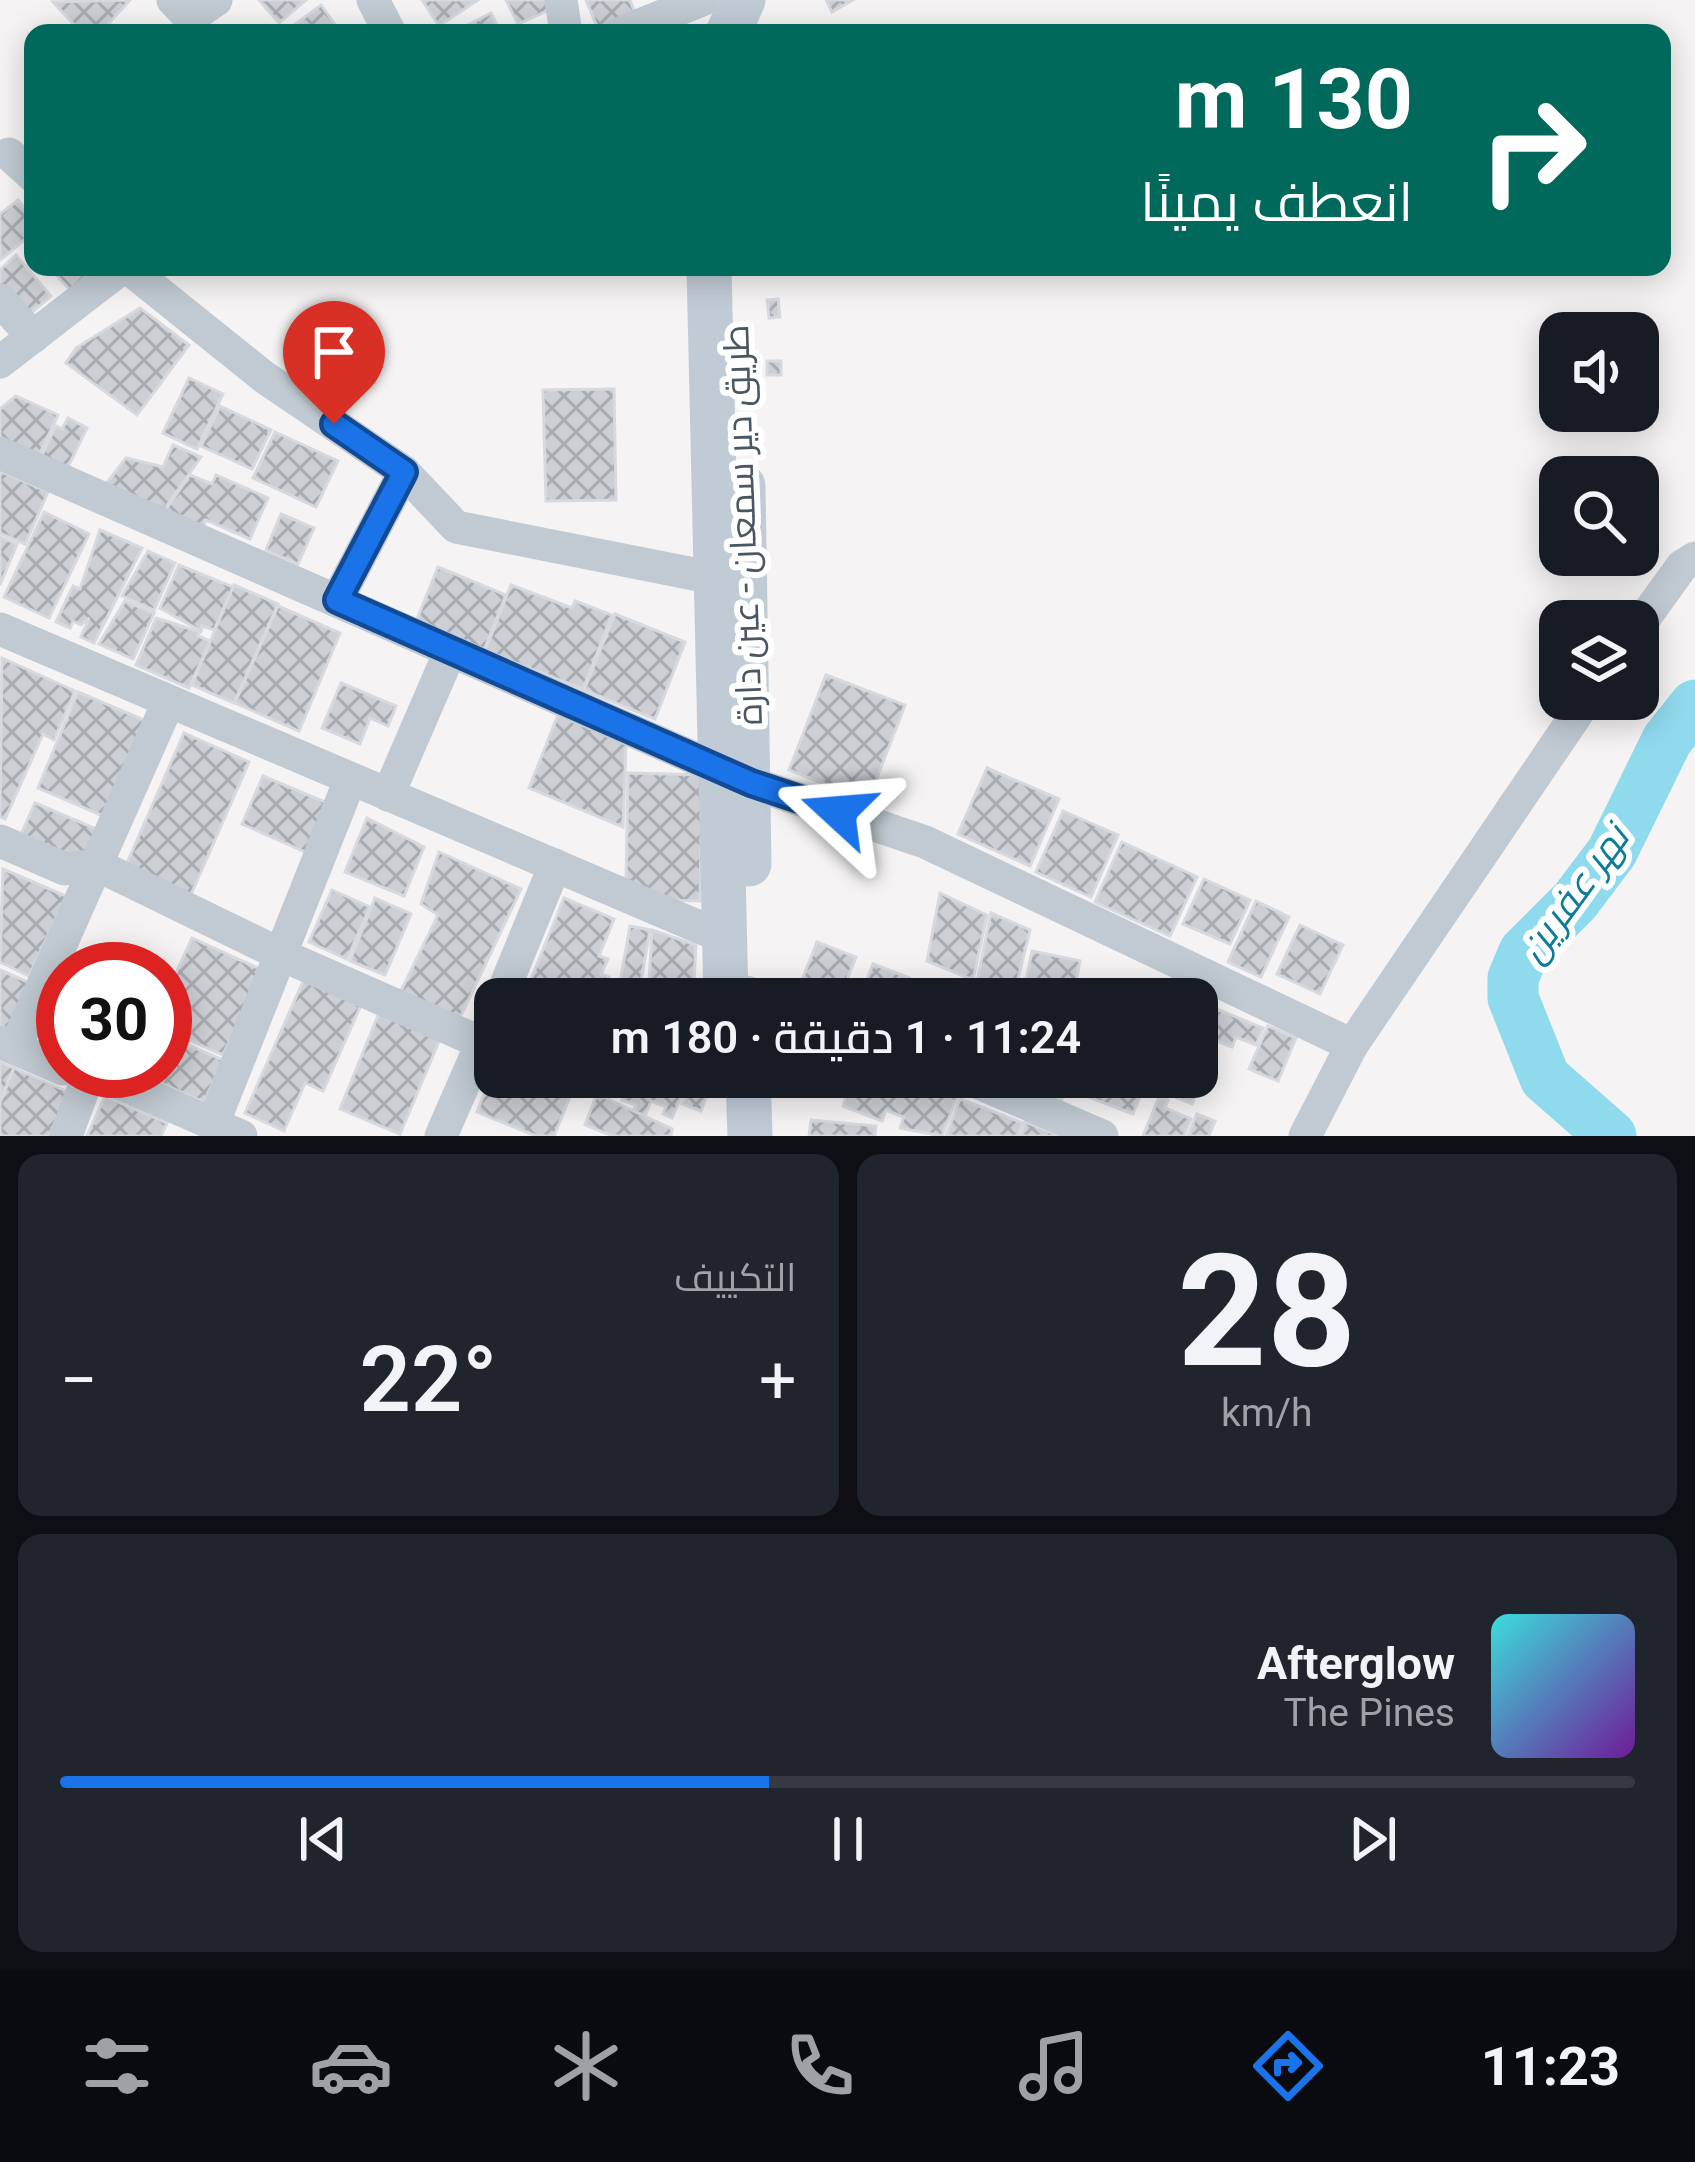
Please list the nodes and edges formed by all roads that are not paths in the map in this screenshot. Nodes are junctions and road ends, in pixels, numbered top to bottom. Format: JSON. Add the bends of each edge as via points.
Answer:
{"nodes":[{"id":1,"x":173,"y":0,"type":"edge"},
{"id":2,"x":216,"y":0,"type":"edge"},
{"id":3,"x":701,"y":0,"type":"edge"},
{"id":4,"x":642,"y":24,"type":"edge"},
{"id":5,"x":113,"y":276,"type":"edge"},
{"id":6,"x":136,"y":276,"type":"edge"},
{"id":7,"x":709,"y":276,"type":"edge"},
{"id":8,"x":733,"y":276,"type":"edge"},
{"id":9,"x":0,"y":300,"type":"edge"},
{"id":10,"x":33,"y":337,"type":"junction"},
{"id":11,"x":0,"y":362,"type":"edge"},
{"id":12,"x":0,"y":453,"type":"edge"},
{"id":13,"x":404,"y":472,"type":"junction"},
{"id":14,"x":1695,"y":558,"type":"edge"},
{"id":15,"x":714,"y":578,"type":"junction"},
{"id":16,"x":337,"y":600,"type":"junction"},
{"id":17,"x":1657,"y":600,"type":"edge"},
{"id":18,"x":0,"y":629,"type":"edge"},
{"id":19,"x":449,"y":654,"type":"junction"},
{"id":20,"x":168,"y":703,"type":"junction"},
{"id":21,"x":1573,"y":720,"type":"edge"},
{"id":22,"x":734,"y":774,"type":"junction"},
{"id":23,"x":350,"y":781,"type":"junction"},
{"id":24,"x":388,"y":795,"type":"junction"},
{"id":25,"x":0,"y":841,"type":"edge"},
{"id":26,"x":97,"y":865,"type":"junction"},
{"id":27,"x":555,"y":865,"type":"junction"},
{"id":28,"x":725,"y":938,"type":"junction"},
{"id":29,"x":284,"y":956,"type":"junction"},
{"id":30,"x":509,"y":978,"type":"edge"},
{"id":31,"x":739,"y":978,"type":"edge"},
{"id":32,"x":745,"y":978,"type":"edge"},
{"id":33,"x":474,"y":1022,"type":"edge"},
{"id":34,"x":7,"y":1045,"type":"edge"},
{"id":35,"x":1352,"y":1045,"type":"junction"},
{"id":36,"x":36,"y":1058,"type":"edge"},
{"id":37,"x":474,"y":1061,"type":"edge"},
{"id":38,"x":81,"y":1098,"type":"edge"},
{"id":39,"x":153,"y":1098,"type":"edge"},
{"id":40,"x":727,"y":1098,"type":"edge"},
{"id":41,"x":749,"y":1098,"type":"edge"},
{"id":42,"x":1013,"y":1098,"type":"edge"},
{"id":43,"x":227,"y":1130,"type":"edge"},
{"id":44,"x":66,"y":1136,"type":"edge"},
{"id":45,"x":441,"y":1136,"type":"edge"},
{"id":46,"x":727,"y":1136,"type":"edge"},
{"id":47,"x":750,"y":1136,"type":"edge"},
{"id":48,"x":1102,"y":1136,"type":"edge"},
{"id":49,"x":1305,"y":1136,"type":"edge"}],
"edges":[{"from":1,"to":2,"type":"street","via":[[190,18]]},
{"from":3,"to":4,"type":"street"},
{"from":5,"to":10,"type":"street"},
{"from":6,"to":13,"type":"street","via":[[264,377]]},
{"from":7,"to":15,"type":"main road","name":"طريق دير سمعان - عين دارة"},
{"from":8,"to":22,"type":"main road","name":"طريق دير سمعان - عين دارة"},
{"from":9,"to":10,"type":"street"},
{"from":10,"to":11,"type":"street"},
{"from":12,"to":16,"type":"street"},
{"from":13,"to":15,"type":"street","via":[[456,527]]},
{"from":13,"to":16,"type":"street"},
{"from":14,"to":17,"type":"street"},
{"from":15,"to":22,"type":"main road","name":"طريق دير سمعان - عين دارة"},
{"from":16,"to":19,"type":"street"},
{"from":18,"to":20,"type":"street"},
{"from":19,"to":22,"type":"street"},
{"from":19,"to":24,"type":"street"},
{"from":20,"to":23,"type":"street"},
{"from":20,"to":26,"type":"street"},
{"from":21,"to":35,"type":"street"},
{"from":22,"to":28,"type":"main road","name":"طريق دير سمعان - عين دارة"},
{"from":22,"to":32,"type":"main road","name":"طريق دير سمعان - عين دارة"},
{"from":22,"to":35,"type":"street","via":[[925,842]]},
{"from":23,"to":24,"type":"street"},
{"from":23,"to":29,"type":"street"},
{"from":24,"to":27,"type":"street"},
{"from":25,"to":26,"type":"street","via":[[65,869]]},
{"from":26,"to":29,"type":"street"},
{"from":26,"to":34,"type":"street"},
{"from":27,"to":28,"type":"street"},
{"from":27,"to":30,"type":"street"},
{"from":28,"to":31,"type":"main road","name":"طريق دير سمعان - عين دارة"},
{"from":29,"to":33,"type":"street"},
{"from":29,"to":43,"type":"street"},
{"from":34,"to":36,"type":"street"},
{"from":35,"to":49,"type":"street"},
{"from":37,"to":45,"type":"street"},
{"from":38,"to":44,"type":"street"},
{"from":39,"to":43,"type":"street"},
{"from":40,"to":46,"type":"main road"},
{"from":41,"to":47,"type":"main road"},
{"from":42,"to":48,"type":"street"}]}
